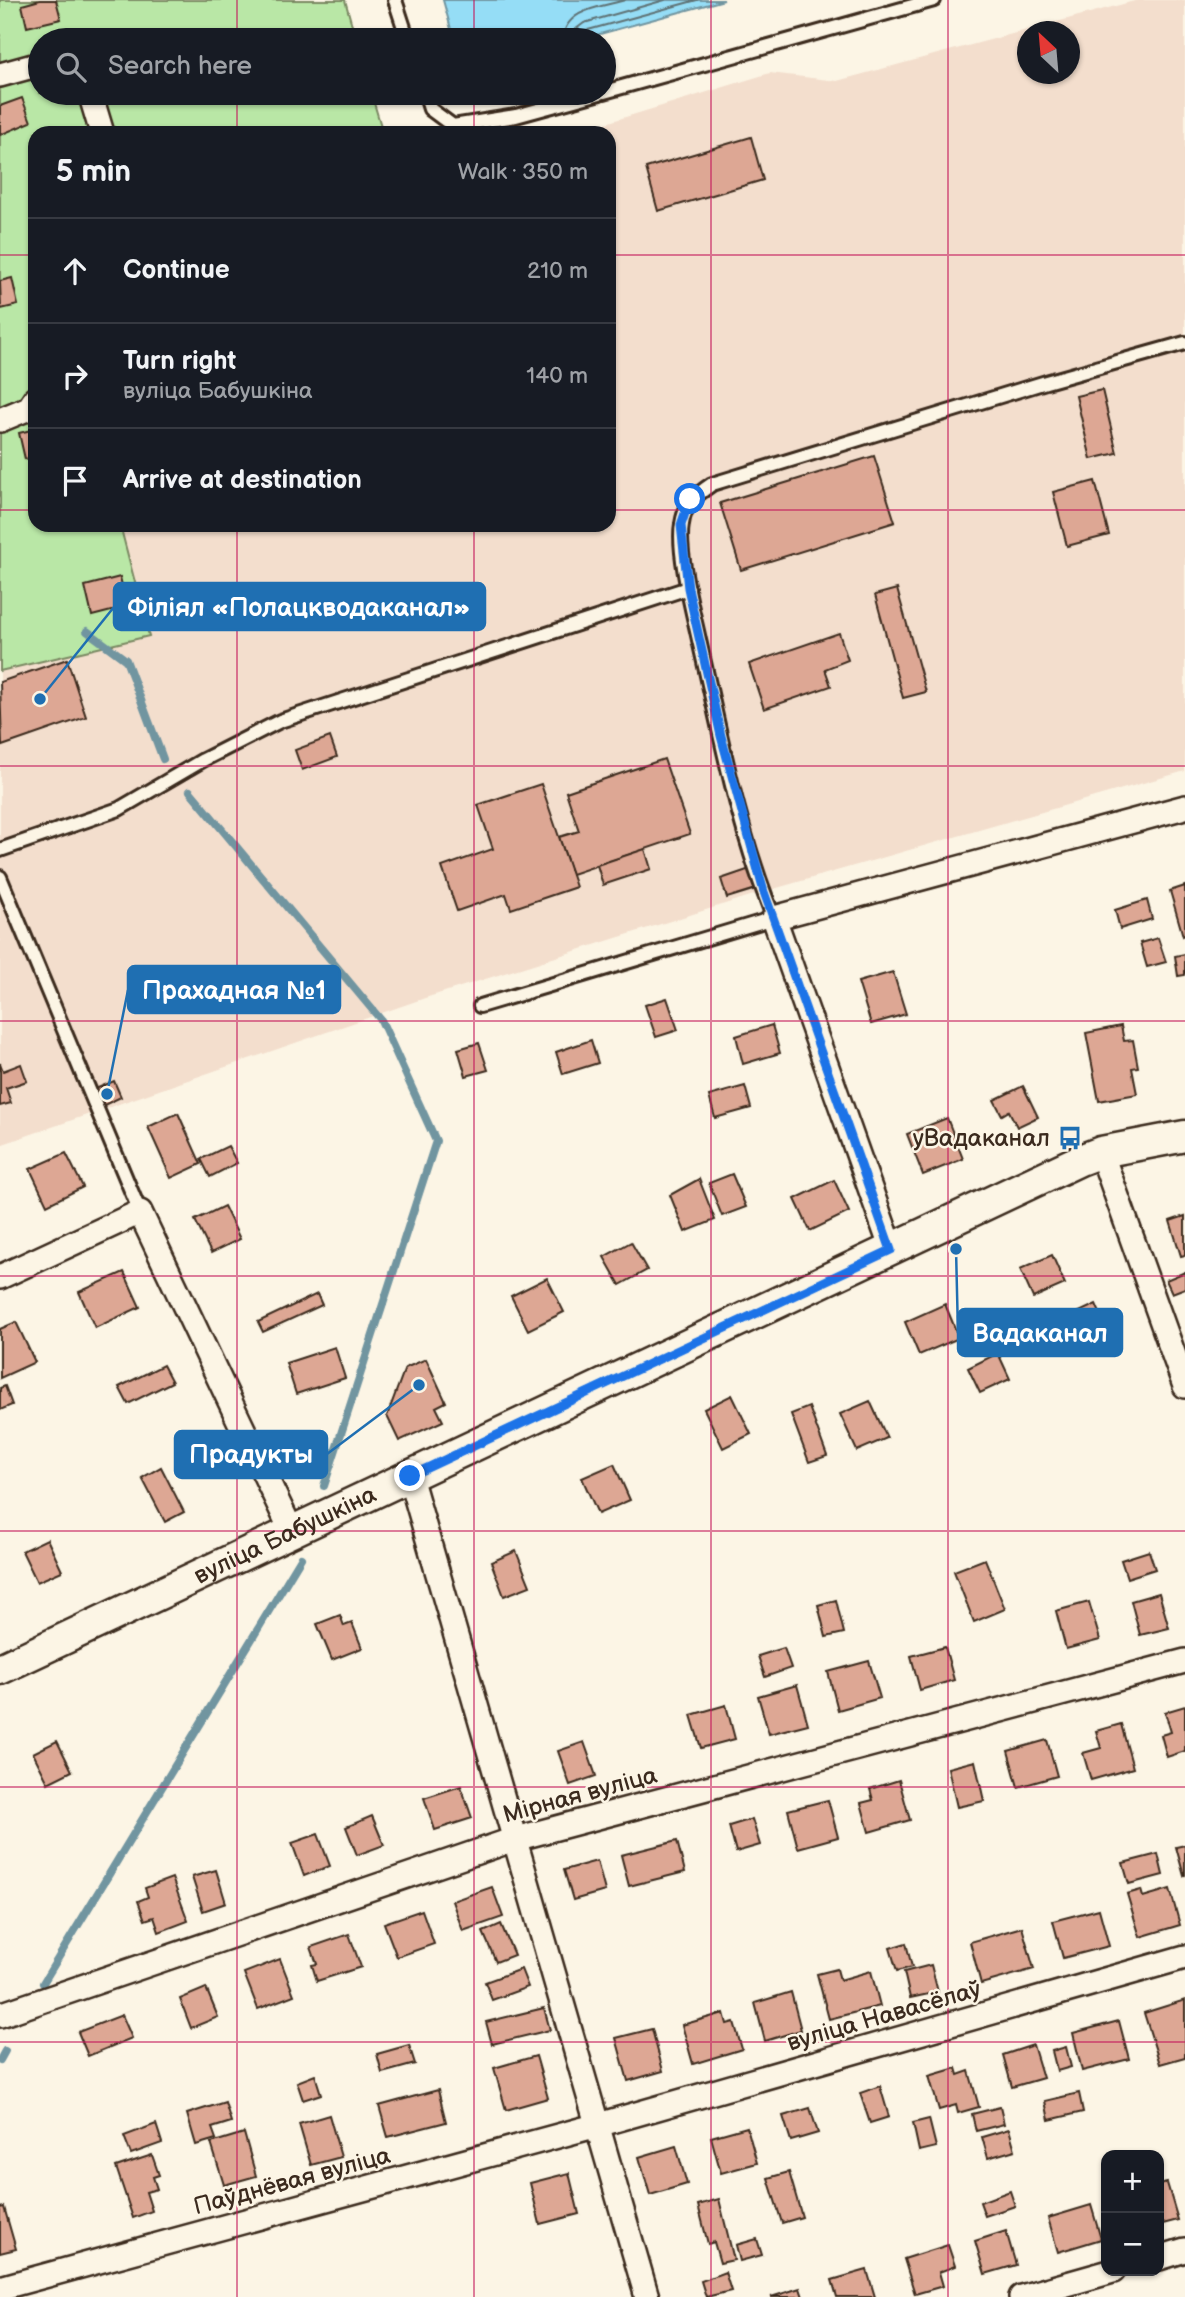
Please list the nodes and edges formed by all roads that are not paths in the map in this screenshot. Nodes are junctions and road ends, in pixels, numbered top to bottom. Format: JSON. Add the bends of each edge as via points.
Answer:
{"nodes":[{"id":1,"x":395,"y":0,"type":"edge"},
{"id":2,"x":933,"y":0,"type":"edge"},
{"id":3,"x":916,"y":2,"type":"edge"},
{"id":4,"x":404,"y":28,"type":"edge"},
{"id":5,"x":28,"y":67,"type":"edge"},
{"id":6,"x":0,"y":75,"type":"edge"},
{"id":7,"x":616,"y":88,"type":"edge"},
{"id":8,"x":94,"y":105,"type":"edge"},
{"id":9,"x":429,"y":105,"type":"edge"},
{"id":10,"x":555,"y":105,"type":"edge"},
{"id":11,"x":100,"y":126,"type":"edge"},
{"id":12,"x":453,"y":126,"type":"edge"},
{"id":13,"x":453,"y":126,"type":"edge"},
{"id":14,"x":1185,"y":343,"type":"edge"},
{"id":15,"x":28,"y":408,"type":"edge"},
{"id":16,"x":0,"y":419,"type":"edge"},
{"id":17,"x":688,"y":588,"type":"junction"},
{"id":18,"x":1185,"y":807,"type":"edge"},
{"id":19,"x":0,"y":850,"type":"edge"},
{"id":20,"x":0,"y":877,"type":"edge"},
{"id":21,"x":774,"y":918,"type":"junction"},
{"id":22,"x":480,"y":1006,"type":"dead end"},
{"id":23,"x":1185,"y":1136,"type":"edge"},
{"id":24,"x":1101,"y":1152,"type":"junction"},
{"id":25,"x":140,"y":1212,"type":"junction"},
{"id":26,"x":891,"y":1250,"type":"junction"},
{"id":27,"x":0,"y":1277,"type":"edge"},
{"id":28,"x":1185,"y":1386,"type":"edge"},
{"id":29,"x":410,"y":1476,"type":"junction"},
{"id":30,"x":291,"y":1530,"type":"junction"},
{"id":31,"x":1185,"y":1661,"type":"edge"},
{"id":32,"x":0,"y":1669,"type":"edge"},
{"id":33,"x":515,"y":1839,"type":"junction"},
{"id":34,"x":1185,"y":1957,"type":"edge"},
{"id":35,"x":0,"y":2015,"type":"edge"},
{"id":36,"x":598,"y":2125,"type":"junction"},
{"id":37,"x":1185,"y":2250,"type":"edge"},
{"id":38,"x":1164,"y":2256,"type":"edge"},
{"id":39,"x":1101,"y":2274,"type":"edge"},
{"id":40,"x":0,"y":2288,"type":"edge"},
{"id":41,"x":647,"y":2297,"type":"edge"},
{"id":42,"x":1021,"y":2297,"type":"edge"}],
"edges":[{"from":1,"to":4,"type":"lane"},
{"from":2,"to":3,"type":"lane"},
{"from":3,"to":7,"type":"lane"},
{"from":5,"to":6,"type":"street"},
{"from":8,"to":11,"type":"street"},
{"from":9,"to":13,"type":"lane"},
{"from":10,"to":12,"type":"lane"},
{"from":14,"to":17,"type":"lane","via":[[712,484],[690,499],[681,525]]},
{"from":15,"to":16,"type":"street"},
{"from":17,"to":19,"type":"lane","via":[[280,722],[119,809]]},
{"from":17,"to":21,"type":"lane","via":[[721,736]]},
{"from":18,"to":21,"type":"street"},
{"from":20,"to":25,"type":"lane"},
{"from":21,"to":22,"type":"lane"},
{"from":21,"to":26,"type":"street"},
{"from":23,"to":24,"type":"street","name":"вуліца Бабушкіна"},
{"from":24,"to":26,"type":"street","name":"вуліца Бабушкіна"},
{"from":24,"to":28,"type":"street"},
{"from":25,"to":27,"type":"street"},
{"from":25,"to":30,"type":"street"},
{"from":26,"to":29,"type":"street","name":"вуліца Бабушкіна"},
{"from":29,"to":30,"type":"street","name":"вуліца Бабушкіна"},
{"from":29,"to":33,"type":"street"},
{"from":30,"to":32,"type":"street","name":"вуліца Бабушкіна"},
{"from":31,"to":33,"type":"street","name":"Мірная вуліца"},
{"from":33,"to":35,"type":"street","name":"Мірная вуліца"},
{"from":33,"to":36,"type":"street"},
{"from":34,"to":36,"type":"street","name":"вуліца Навасёлаў"},
{"from":36,"to":40,"type":"street","name":"Паўднёвая вуліца"},
{"from":36,"to":41,"type":"street"},
{"from":37,"to":38,"type":"street"},
{"from":39,"to":42,"type":"street"}]}
